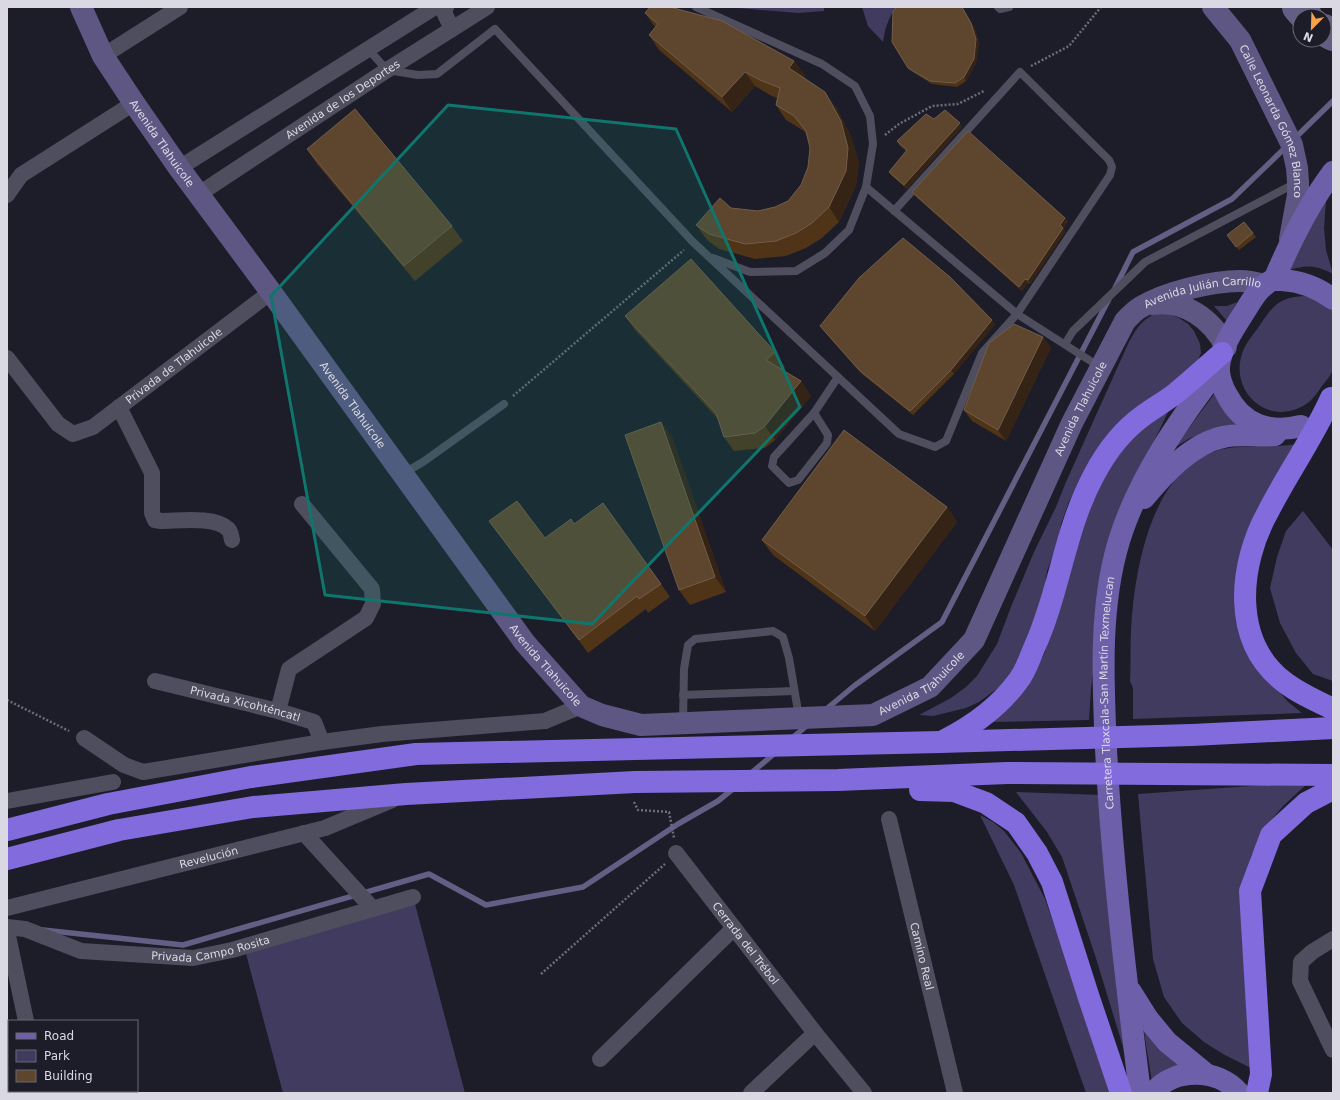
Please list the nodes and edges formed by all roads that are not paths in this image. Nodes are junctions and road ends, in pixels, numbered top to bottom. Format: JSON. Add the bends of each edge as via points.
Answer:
{"nodes":[{"id":1,"x":81,"y":7,"type":"edge"},
{"id":2,"x":180,"y":7,"type":"edge"},
{"id":3,"x":435,"y":7,"type":"edge"},
{"id":4,"x":446,"y":7,"type":"edge"},
{"id":5,"x":696,"y":7,"type":"edge"},
{"id":6,"x":998,"y":7,"type":"edge"},
{"id":7,"x":1009,"y":7,"type":"edge"},
{"id":8,"x":1213,"y":7,"type":"edge"},
{"id":9,"x":477,"y":9,"type":"edge"},
{"id":10,"x":452,"y":29,"type":"junction"},
{"id":11,"x":368,"y":49,"type":"junction"},
{"id":12,"x":103,"y":56,"type":"junction"},
{"id":13,"x":387,"y":70,"type":"junction"},
{"id":14,"x":134,"y":103,"type":"junction"},
{"id":15,"x":179,"y":168,"type":"junction"},
{"id":16,"x":1333,"y":172,"type":"edge"},
{"id":17,"x":1298,"y":182,"type":"junction"},
{"id":18,"x":866,"y":187,"type":"junction"},
{"id":19,"x":199,"y":194,"type":"junction"},
{"id":20,"x":7,"y":195,"type":"edge"},
{"id":21,"x":894,"y":211,"type":"junction"},
{"id":22,"x":1289,"y":246,"type":"junction"},
{"id":23,"x":709,"y":256,"type":"junction"},
{"id":24,"x":1270,"y":282,"type":"junction"},
{"id":25,"x":271,"y":292,"type":"junction"},
{"id":26,"x":1333,"y":299,"type":"edge"},
{"id":27,"x":1143,"y":306,"type":"junction"},
{"id":28,"x":1017,"y":314,"type":"junction"},
{"id":29,"x":1065,"y":344,"type":"junction"},
{"id":30,"x":1222,"y":356,"type":"junction"},
{"id":31,"x":7,"y":358,"type":"edge"},
{"id":32,"x":1100,"y":367,"type":"junction"},
{"id":33,"x":838,"y":377,"type":"junction"},
{"id":34,"x":1332,"y":397,"type":"edge"},
{"id":35,"x":504,"y":404,"type":"road end"},
{"id":36,"x":119,"y":407,"type":"junction"},
{"id":37,"x":814,"y":413,"type":"junction"},
{"id":38,"x":1301,"y":426,"type":"junction"},
{"id":39,"x":403,"y":474,"type":"junction"},
{"id":40,"x":302,"y":504,"type":"dead end"},
{"id":41,"x":1125,"y":523,"type":"junction"},
{"id":42,"x":232,"y":540,"type":"dead end"},
{"id":43,"x":155,"y":681,"type":"dead end"},
{"id":44,"x":794,"y":691,"type":"junction"},
{"id":45,"x":683,"y":695,"type":"junction"},
{"id":46,"x":581,"y":706,"type":"junction"},
{"id":47,"x":1333,"y":709,"type":"edge"},
{"id":48,"x":278,"y":710,"type":"junction"},
{"id":49,"x":800,"y":718,"type":"junction"},
{"id":50,"x":683,"y":723,"type":"junction"},
{"id":51,"x":1333,"y":728,"type":"edge"},
{"id":52,"x":84,"y":738,"type":"road end"},
{"id":53,"x":322,"y":742,"type":"junction"},
{"id":54,"x":940,"y":742,"type":"junction"},
{"id":55,"x":1333,"y":775,"type":"edge"},
{"id":56,"x":838,"y":780,"type":"junction"},
{"id":57,"x":113,"y":782,"type":"dead end"},
{"id":58,"x":1333,"y":789,"type":"edge"},
{"id":59,"x":406,"y":794,"type":"junction"},
{"id":60,"x":7,"y":801,"type":"edge"},
{"id":61,"x":889,"y":819,"type":"dead end"},
{"id":62,"x":7,"y":830,"type":"edge"},
{"id":63,"x":304,"y":833,"type":"junction"},
{"id":64,"x":676,"y":853,"type":"road end"},
{"id":65,"x":7,"y":859,"type":"edge"},
{"id":66,"x":413,"y":897,"type":"dead end"},
{"id":67,"x":7,"y":908,"type":"edge"},
{"id":68,"x":373,"y":909,"type":"junction"},
{"id":69,"x":7,"y":927,"type":"edge"},
{"id":70,"x":734,"y":928,"type":"junction"},
{"id":71,"x":7,"y":930,"type":"edge"},
{"id":72,"x":1333,"y":939,"type":"edge"},
{"id":73,"x":1128,"y":986,"type":"junction"},
{"id":74,"x":26,"y":1020,"type":"edge"},
{"id":75,"x":815,"y":1033,"type":"junction"},
{"id":76,"x":1333,"y":1050,"type":"edge"},
{"id":77,"x":600,"y":1059,"type":"dead end"},
{"id":78,"x":1206,"y":1074,"type":"junction"},
{"id":79,"x":751,"y":1093,"type":"edge"},
{"id":80,"x":864,"y":1093,"type":"edge"},
{"id":81,"x":955,"y":1093,"type":"edge"},
{"id":82,"x":1121,"y":1093,"type":"edge"},
{"id":83,"x":1140,"y":1093,"type":"edge"},
{"id":84,"x":1153,"y":1093,"type":"edge"},
{"id":85,"x":1239,"y":1093,"type":"edge"},
{"id":86,"x":1257,"y":1093,"type":"edge"}],
"edges":[{"from":1,"to":12,"type":"main road","name":"Avenida Tlahuicole"},
{"from":2,"to":12,"type":"street"},
{"from":3,"to":11,"type":"street"},
{"from":4,"to":10,"type":"street","via":[[444,12]]},
{"from":5,"to":18,"type":"lane","via":[[822,64],[855,86],[870,116],[873,144]]},
{"from":6,"to":7,"type":"lane"},
{"from":8,"to":17,"type":"main road","name":"Calle Leonarda Gómez Blanco","via":[[1240,40],[1287,133],[1295,156]]},
{"from":9,"to":10,"type":"street","name":"Avenida de los Deportes"},
{"from":10,"to":13,"type":"street","name":"Avenida de los Deportes"},
{"from":11,"to":13,"type":"lane"},
{"from":11,"to":15,"type":"street"},
{"from":12,"to":14,"type":"main road","name":"Avenida Tlahuicole"},
{"from":13,"to":19,"type":"street","name":"Avenida de los Deportes"},
{"from":13,"to":23,"type":"lane","via":[[418,75],[437,74],[495,29],[693,242]]},
{"from":14,"to":15,"type":"main road","name":"Avenida Tlahuicole"},
{"from":14,"to":20,"type":"street","via":[[21,175]]},
{"from":15,"to":19,"type":"main road","name":"Avenida Tlahuicole"},
{"from":16,"to":22,"type":"main road","name":"Carretera Tlaxcala-San Martín Texmelucan","via":[[1310,206]]},
{"from":17,"to":22,"type":"main road","name":"Calle Leonarda Gómez Blanco"},
{"from":17,"to":29,"type":"lane","via":[[1145,262],[1073,330]]},
{"from":18,"to":21,"type":"lane"},
{"from":18,"to":23,"type":"lane","via":[[849,230],[825,253],[796,271],[750,272]]},
{"from":19,"to":25,"type":"main road","name":"Avenida Tlahuicole"},
{"from":21,"to":28,"type":"lane"},
{"from":21,"to":28,"type":"lane","via":[[1020,72],[1109,160],[1112,167],[1110,175]]},
{"from":22,"to":24,"type":"main road","name":"Carretera Tlaxcala-San Martín Texmelucan"},
{"from":23,"to":33,"type":"lane"},
{"from":24,"to":26,"type":"main road","name":"Avenida Julián Carrillo","via":[[1303,283]]},
{"from":24,"to":27,"type":"main road","name":"Avenida Julián Carrillo","via":[[1219,283],[1178,292]]},
{"from":24,"to":30,"type":"main road","name":"Carretera Tlaxcala-San Martín Texmelucan","via":[[1256,294]]},
{"from":25,"to":36,"type":"street","name":"Privada de Tlahuicole"},
{"from":25,"to":39,"type":"main road","name":"Avenida Tlahuicole"},
{"from":27,"to":30,"type":"main road","name":"Avenida Julián Carrillo","via":[[1169,303],[1192,310],[1218,333]]},
{"from":27,"to":32,"type":"main road","name":"Avenida Tlahuicole","via":[[1125,321]]},
{"from":28,"to":29,"type":"lane"},
{"from":28,"to":33,"type":"lane","via":[[982,353],[946,441],[935,447],[899,434]]},
{"from":29,"to":32,"type":"lane"},
{"from":30,"to":38,"type":"main road","name":"Avenida Julián Carrillo","via":[[1221,381],[1234,407],[1248,420],[1258,425],[1279,429]]},
{"from":30,"to":41,"type":"main road","name":"Carretera Tlaxcala-San Martín Texmelucan","via":[[1169,438],[1143,483]]},
{"from":30,"to":54,"type":"highway","via":[[1176,393],[1143,415],[1110,450],[1084,494],[1051,606],[1019,680],[987,713]]},
{"from":31,"to":36,"type":"street","name":"Privada de Tlahuicole","via":[[58,424],[74,434],[93,427]]},
{"from":32,"to":49,"type":"main road","name":"Avenida Tlahuicole","via":[[1072,422],[974,640],[930,687],[872,715]]},
{"from":33,"to":37,"type":"lane"},
{"from":34,"to":38,"type":"main road"},
{"from":34,"to":47,"type":"highway","via":[[1314,434],[1259,529],[1247,569],[1244,592],[1250,631],[1261,656],[1282,680],[1299,692]]},
{"from":35,"to":39,"type":"lane","via":[[424,462]]},
{"from":36,"to":42,"type":"street","via":[[152,473],[152,513],[155,520],[209,521],[221,524],[229,530]]},
{"from":37,"to":37,"type":"lane","via":[[774,458],[772,466],[789,483],[798,480],[827,443],[828,434]]},
{"from":38,"to":41,"type":"main road","via":[[1276,435],[1223,436],[1209,441],[1179,461],[1151,490]]},
{"from":39,"to":46,"type":"main road","name":"Avenida Tlahuicole","via":[[525,643]]},
{"from":40,"to":48,"type":"street","via":[[372,589],[373,604],[366,618],[289,669]]},
{"from":41,"to":73,"type":"main road","name":"Carretera Tlaxcala-San Martín Texmelucan","via":[[1114,561],[1106,611],[1103,689],[1109,804]]},
{"from":43,"to":48,"type":"street","name":"Privada Xicohténcatl"},
{"from":44,"to":45,"type":"lane"},
{"from":44,"to":45,"type":"lane","via":[[783,637],[773,631],[695,639],[688,645]]},
{"from":44,"to":49,"type":"lane"},
{"from":45,"to":50,"type":"lane"},
{"from":46,"to":50,"type":"main road","name":"Avenida Tlahuicole","via":[[602,715],[641,725]]},
{"from":46,"to":53,"type":"street","via":[[545,721],[382,734]]},
{"from":48,"to":53,"type":"street","name":"Privada Xicohténcatl","via":[[314,722]]},
{"from":49,"to":50,"type":"main road","name":"Avenida Tlahuicole"},
{"from":51,"to":54,"type":"highway"},
{"from":52,"to":53,"type":"street","via":[[124,765],[143,772]]},
{"from":54,"to":62,"type":"highway","via":[[416,754],[251,777],[108,804]]},
{"from":55,"to":56,"type":"highway","via":[[1007,773]]},
{"from":56,"to":59,"type":"highway","via":[[635,782]]},
{"from":56,"to":82,"type":"highway","via":[[886,789],[954,791],[986,803],[1016,824],[1037,853],[1052,882]]},
{"from":57,"to":60,"type":"street"},
{"from":58,"to":86,"type":"highway","via":[[1306,803],[1271,835],[1250,891],[1261,1074]]},
{"from":59,"to":63,"type":"street","name":"Revelución","via":[[324,828]]},
{"from":59,"to":65,"type":"highway","via":[[253,807],[119,830]]},
{"from":61,"to":81,"type":"street","name":"Camino Real"},
{"from":63,"to":67,"type":"street","name":"Revelución"},
{"from":63,"to":68,"type":"street"},
{"from":64,"to":70,"type":"street","name":"Cerrada del Trébol"},
{"from":66,"to":68,"type":"street","name":"Privada Campo Rosita"},
{"from":68,"to":69,"type":"street","name":"Privada Campo Rosita","via":[[232,950],[193,958],[81,951],[25,929]]},
{"from":70,"to":75,"type":"street","name":"Cerrada del Trébol"},
{"from":70,"to":77,"type":"street"},
{"from":71,"to":74,"type":"street"},
{"from":72,"to":76,"type":"street","via":[[1301,962],[1300,981]]},
{"from":73,"to":78,"type":"main road","via":[[1148,1019],[1167,1042]]},
{"from":73,"to":83,"type":"main road","name":"Carretera Tlaxcala-San Martín Texmelucan"},
{"from":75,"to":79,"type":"street"},
{"from":75,"to":80,"type":"street","name":"Cerrada del Trébol"},
{"from":78,"to":84,"type":"main road","via":[[1180,1076],[1167,1081]]},
{"from":78,"to":85,"type":"main road","via":[[1222,1079]]}]}
